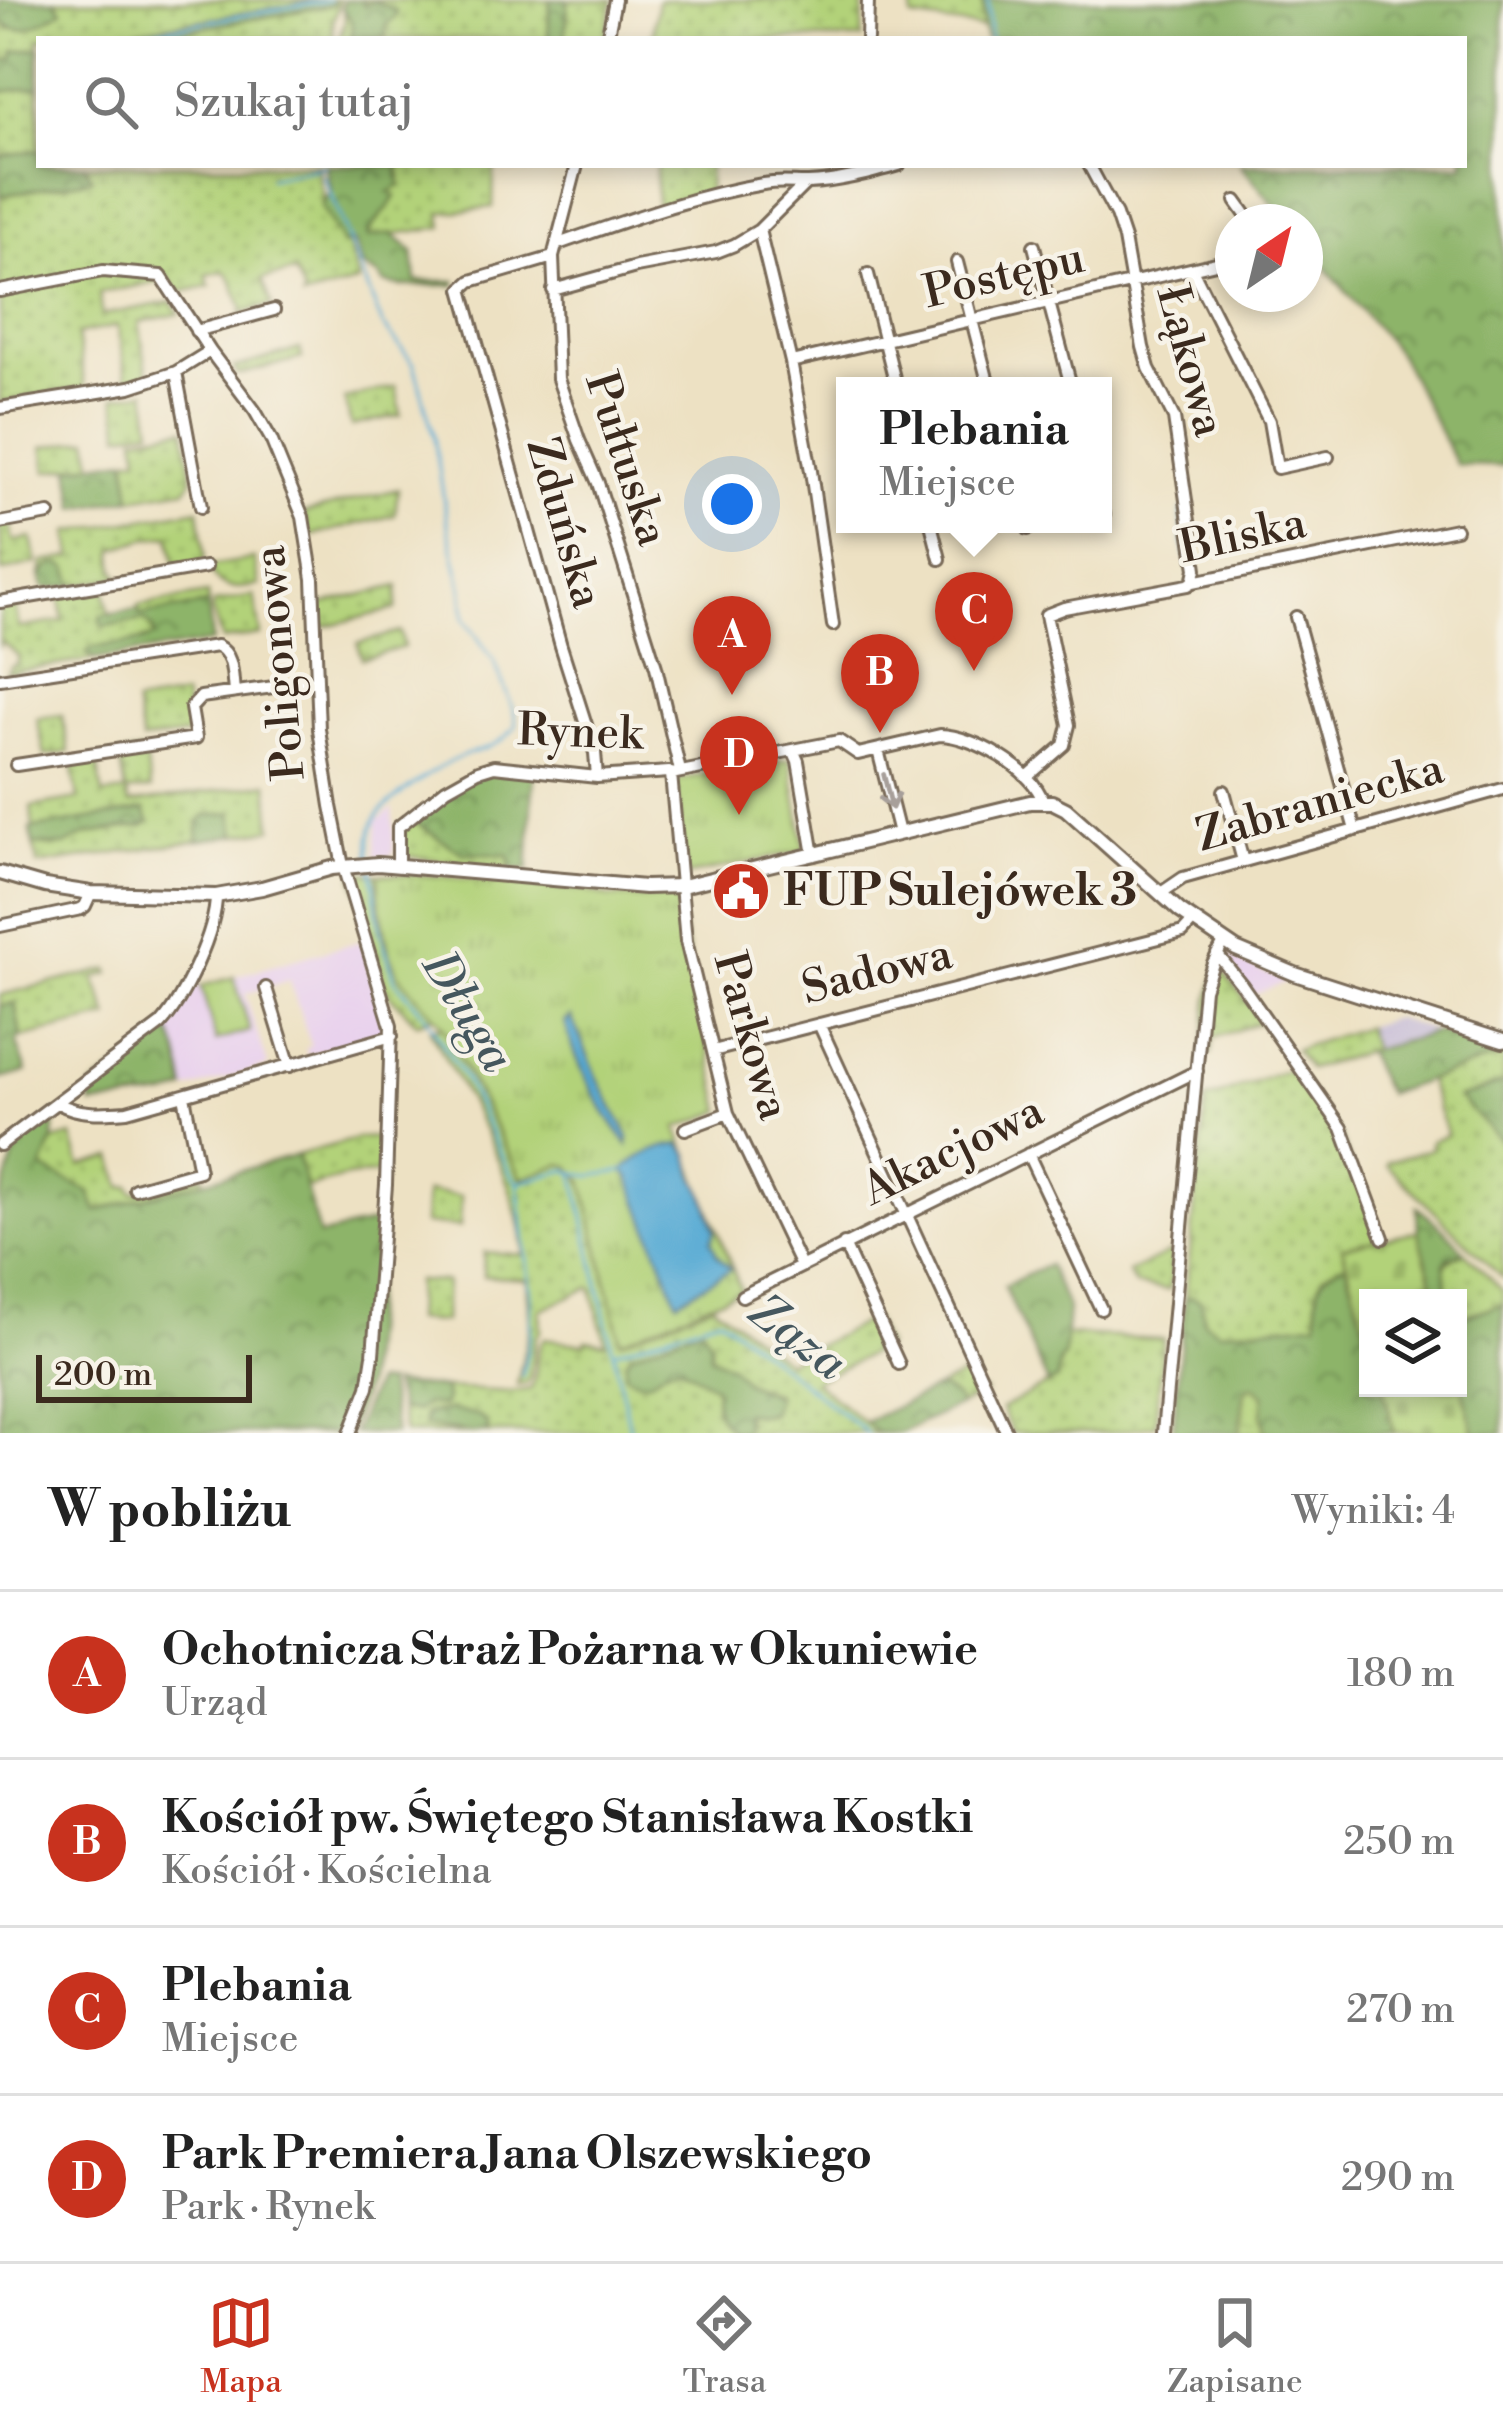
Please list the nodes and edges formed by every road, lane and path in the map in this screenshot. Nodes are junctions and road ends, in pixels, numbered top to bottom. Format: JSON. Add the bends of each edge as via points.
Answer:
{"nodes":[{"id":1,"x":615,"y":0,"type":"edge"},
{"id":2,"x":868,"y":0,"type":"edge"},
{"id":3,"x":608,"y":36,"type":"edge"},
{"id":4,"x":867,"y":36,"type":"edge"},
{"id":5,"x":576,"y":168,"type":"edge"},
{"id":6,"x":889,"y":168,"type":"edge"},
{"id":7,"x":1091,"y":168,"type":"edge"},
{"id":8,"x":806,"y":183,"type":"junction"},
{"id":9,"x":1236,"y":201,"type":"dead end"},
{"id":10,"x":1238,"y":204,"type":"edge"},
{"id":11,"x":759,"y":230,"type":"junction"},
{"id":12,"x":558,"y":244,"type":"junction"},
{"id":13,"x":1034,"y":246,"type":"dead end"},
{"id":14,"x":553,"y":257,"type":"junction"},
{"id":15,"x":957,"y":262,"type":"dead end"},
{"id":16,"x":1215,"y":263,"type":"edge"},
{"id":17,"x":1192,"y":269,"type":"junction"},
{"id":18,"x":868,"y":274,"type":"dead end"},
{"id":19,"x":1131,"y":283,"type":"junction"},
{"id":20,"x":553,"y":290,"type":"junction"},
{"id":21,"x":0,"y":291,"type":"edge"},
{"id":22,"x":1049,"y":302,"type":"junction"},
{"id":23,"x":274,"y":310,"type":"dead end"},
{"id":24,"x":971,"y":321,"type":"junction"},
{"id":25,"x":196,"y":331,"type":"junction"},
{"id":26,"x":885,"y":341,"type":"junction"},
{"id":27,"x":210,"y":351,"type":"junction"},
{"id":28,"x":791,"y":362,"type":"junction"},
{"id":29,"x":176,"y":372,"type":"junction"},
{"id":30,"x":894,"y":377,"type":"edge"},
{"id":31,"x":987,"y":377,"type":"edge"},
{"id":32,"x":1068,"y":377,"type":"edge"},
{"id":33,"x":0,"y":408,"type":"edge"},
{"id":34,"x":1328,"y":457,"type":"dead end"},
{"id":35,"x":201,"y":507,"type":"dead end"},
{"id":36,"x":49,"y":514,"type":"dead end"},
{"id":37,"x":0,"y":523,"type":"edge"},
{"id":38,"x":1456,"y":529,"type":"dead end"},
{"id":39,"x":934,"y":533,"type":"edge"},
{"id":40,"x":940,"y":559,"type":"dead end"},
{"id":41,"x":206,"y":567,"type":"dead end"},
{"id":42,"x":1193,"y":582,"type":"junction"},
{"id":43,"x":0,"y":602,"type":"edge"},
{"id":44,"x":1296,"y":617,"type":"dead end"},
{"id":45,"x":833,"y":625,"type":"dead end"},
{"id":46,"x":0,"y":679,"type":"edge"},
{"id":47,"x":317,"y":681,"type":"junction"},
{"id":48,"x":234,"y":692,"type":"junction"},
{"id":49,"x":878,"y":750,"type":"junction"},
{"id":50,"x":794,"y":752,"type":"junction"},
{"id":51,"x":16,"y":765,"type":"dead end"},
{"id":52,"x":676,"y":772,"type":"junction"},
{"id":53,"x":597,"y":777,"type":"junction"},
{"id":54,"x":1028,"y":777,"type":"junction"},
{"id":55,"x":1503,"y":789,"type":"edge"},
{"id":56,"x":1224,"y":791,"type":"dead end"},
{"id":57,"x":1043,"y":801,"type":"junction"},
{"id":58,"x":1355,"y":830,"type":"junction"},
{"id":59,"x":899,"y":833,"type":"junction"},
{"id":60,"x":814,"y":855,"type":"junction"},
{"id":61,"x":1243,"y":861,"type":"junction"},
{"id":62,"x":351,"y":865,"type":"junction"},
{"id":63,"x":398,"y":865,"type":"junction"},
{"id":64,"x":0,"y":873,"type":"edge"},
{"id":65,"x":682,"y":886,"type":"junction"},
{"id":66,"x":91,"y":893,"type":"junction"},
{"id":67,"x":1161,"y":893,"type":"junction"},
{"id":68,"x":216,"y":896,"type":"junction"},
{"id":69,"x":1193,"y":921,"type":"junction"},
{"id":70,"x":0,"y":926,"type":"edge"},
{"id":71,"x":1221,"y":948,"type":"junction"},
{"id":72,"x":266,"y":988,"type":"dead end"},
{"id":73,"x":819,"y":1024,"type":"junction"},
{"id":74,"x":392,"y":1036,"type":"junction"},
{"id":75,"x":1503,"y":1041,"type":"edge"},
{"id":76,"x":713,"y":1051,"type":"junction"},
{"id":77,"x":290,"y":1066,"type":"junction"},
{"id":78,"x":1197,"y":1071,"type":"junction"},
{"id":79,"x":184,"y":1096,"type":"junction"},
{"id":80,"x":58,"y":1103,"type":"junction"},
{"id":81,"x":728,"y":1113,"type":"junction"},
{"id":82,"x":685,"y":1129,"type":"dead end"},
{"id":83,"x":0,"y":1145,"type":"edge"},
{"id":84,"x":1028,"y":1154,"type":"junction"},
{"id":85,"x":136,"y":1189,"type":"dead end"},
{"id":86,"x":907,"y":1214,"type":"junction"},
{"id":87,"x":1383,"y":1238,"type":"dead end"},
{"id":88,"x":844,"y":1244,"type":"junction"},
{"id":89,"x":801,"y":1266,"type":"junction"},
{"id":90,"x":742,"y":1296,"type":"dead end"},
{"id":91,"x":1101,"y":1309,"type":"dead end"},
{"id":92,"x":899,"y":1364,"type":"dead end"},
{"id":93,"x":350,"y":1433,"type":"edge"},
{"id":94,"x":1007,"y":1433,"type":"edge"},
{"id":95,"x":1163,"y":1433,"type":"edge"}],
"edges":[{"from":1,"to":3,"type":"street"},
{"from":2,"to":4,"type":"street"},
{"from":5,"to":12,"type":"street","name":"Pułtuska"},
{"from":6,"to":8,"type":"street"},
{"from":7,"to":19,"type":"street","name":"Łąkowa","via":[[1116,215]]},
{"from":8,"to":11,"type":"street"},
{"from":8,"to":12,"type":"street","via":[[692,200]]},
{"from":9,"to":10,"type":"street"},
{"from":11,"to":20,"type":"street","via":[[716,252]]},
{"from":11,"to":28,"type":"street"},
{"from":12,"to":14,"type":"street","name":"Pułtuska"},
{"from":13,"to":22,"type":"street"},
{"from":14,"to":20,"type":"street","name":"Pułtuska"},
{"from":14,"to":53,"type":"street","name":"Zduńska","via":[[462,289]]},
{"from":15,"to":24,"type":"street"},
{"from":16,"to":17,"type":"street","name":"Postępu"},
{"from":17,"to":19,"type":"street","name":"Postępu"},
{"from":17,"to":34,"type":"street","via":[[1269,422],[1277,468]]},
{"from":18,"to":26,"type":"street"},
{"from":19,"to":22,"type":"street","name":"Postępu"},
{"from":19,"to":42,"type":"street","name":"Łąkowa","via":[[1149,368],[1174,418]]},
{"from":20,"to":52,"type":"street","name":"Pułtuska","via":[[558,379],[649,645]]},
{"from":21,"to":25,"type":"street","name":"Poligonowa","via":[[103,271],[161,275]]},
{"from":22,"to":24,"type":"street","name":"Postępu"},
{"from":22,"to":32,"type":"street"},
{"from":23,"to":25,"type":"street"},
{"from":24,"to":26,"type":"street","name":"Postępu"},
{"from":24,"to":31,"type":"street"},
{"from":25,"to":27,"type":"street","name":"Poligonowa"},
{"from":26,"to":28,"type":"street","name":"Postępu"},
{"from":26,"to":30,"type":"street"},
{"from":27,"to":29,"type":"street"},
{"from":27,"to":47,"type":"street","name":"Poligonowa","via":[[271,439],[302,518]]},
{"from":28,"to":45,"type":"street"},
{"from":29,"to":33,"type":"street"},
{"from":29,"to":35,"type":"street"},
{"from":36,"to":37,"type":"street"},
{"from":38,"to":42,"type":"street","name":"Bliska"},
{"from":39,"to":40,"type":"street"},
{"from":41,"to":43,"type":"street"},
{"from":42,"to":54,"type":"street","name":"Bliska","via":[[1046,615],[1069,725],[1064,745]]},
{"from":44,"to":58,"type":"street"},
{"from":46,"to":48,"type":"street","via":[[217,646],[229,656]]},
{"from":47,"to":48,"type":"street"},
{"from":47,"to":62,"type":"street","name":"Poligonowa","via":[[323,763]]},
{"from":48,"to":51,"type":"street","via":[[193,704],[196,738]]},
{"from":49,"to":50,"type":"street","name":"Rynek","via":[[855,754],[839,741]]},
{"from":49,"to":54,"type":"street","via":[[954,736],[976,741]]},
{"from":49,"to":59,"type":"street","one_way":true},
{"from":50,"to":52,"type":"street","name":"Rynek"},
{"from":50,"to":60,"type":"street"},
{"from":52,"to":53,"type":"street","name":"Rynek"},
{"from":52,"to":65,"type":"street","name":"Rynek"},
{"from":53,"to":63,"type":"street","name":"Rynek","via":[[521,767],[478,771],[398,827]]},
{"from":54,"to":57,"type":"street"},
{"from":55,"to":58,"type":"street","name":"Zabraniecka"},
{"from":56,"to":61,"type":"street"},
{"from":57,"to":59,"type":"main road"},
{"from":57,"to":67,"type":"main road","via":[[1066,809]]},
{"from":58,"to":61,"type":"street","name":"Zabraniecka"},
{"from":59,"to":60,"type":"main road"},
{"from":60,"to":65,"type":"main road"},
{"from":61,"to":67,"type":"street","name":"Zabraniecka"},
{"from":62,"to":63,"type":"main road"},
{"from":62,"to":68,"type":"main road"},
{"from":62,"to":74,"type":"street","name":"Poligonowa"},
{"from":63,"to":65,"type":"main road"},
{"from":64,"to":66,"type":"main road"},
{"from":65,"to":76,"type":"street","name":"Parkowa","via":[[686,941]]},
{"from":66,"to":68,"type":"main road"},
{"from":66,"to":70,"type":"street","via":[[81,909]]},
{"from":67,"to":69,"type":"main road"},
{"from":68,"to":80,"type":"street","via":[[172,1011]]},
{"from":69,"to":71,"type":"main road"},
{"from":69,"to":73,"type":"street","name":"Sadowa","via":[[1183,932]]},
{"from":71,"to":75,"type":"main road"},
{"from":71,"to":78,"type":"street","via":[[1206,982]]},
{"from":71,"to":87,"type":"street","via":[[1342,1128]]},
{"from":72,"to":77,"type":"street"},
{"from":73,"to":76,"type":"street","name":"Sadowa"},
{"from":73,"to":86,"type":"street"},
{"from":74,"to":77,"type":"street"},
{"from":74,"to":93,"type":"street","name":"Poligonowa","via":[[371,1374]]},
{"from":76,"to":81,"type":"street","name":"Parkowa"},
{"from":77,"to":79,"type":"street"},
{"from":78,"to":84,"type":"street","name":"Akacjowa"},
{"from":78,"to":95,"type":"street"},
{"from":79,"to":80,"type":"street","via":[[103,1113]]},
{"from":79,"to":85,"type":"street","via":[[199,1171]]},
{"from":80,"to":83,"type":"street"},
{"from":81,"to":82,"type":"street"},
{"from":81,"to":89,"type":"street","name":"Parkowa"},
{"from":84,"to":86,"type":"street","name":"Akacjowa"},
{"from":84,"to":91,"type":"street"},
{"from":86,"to":88,"type":"street","name":"Akacjowa"},
{"from":86,"to":94,"type":"street"},
{"from":88,"to":89,"type":"street","name":"Akacjowa"},
{"from":88,"to":92,"type":"street"},
{"from":89,"to":90,"type":"street","name":"Akacjowa"}]}
